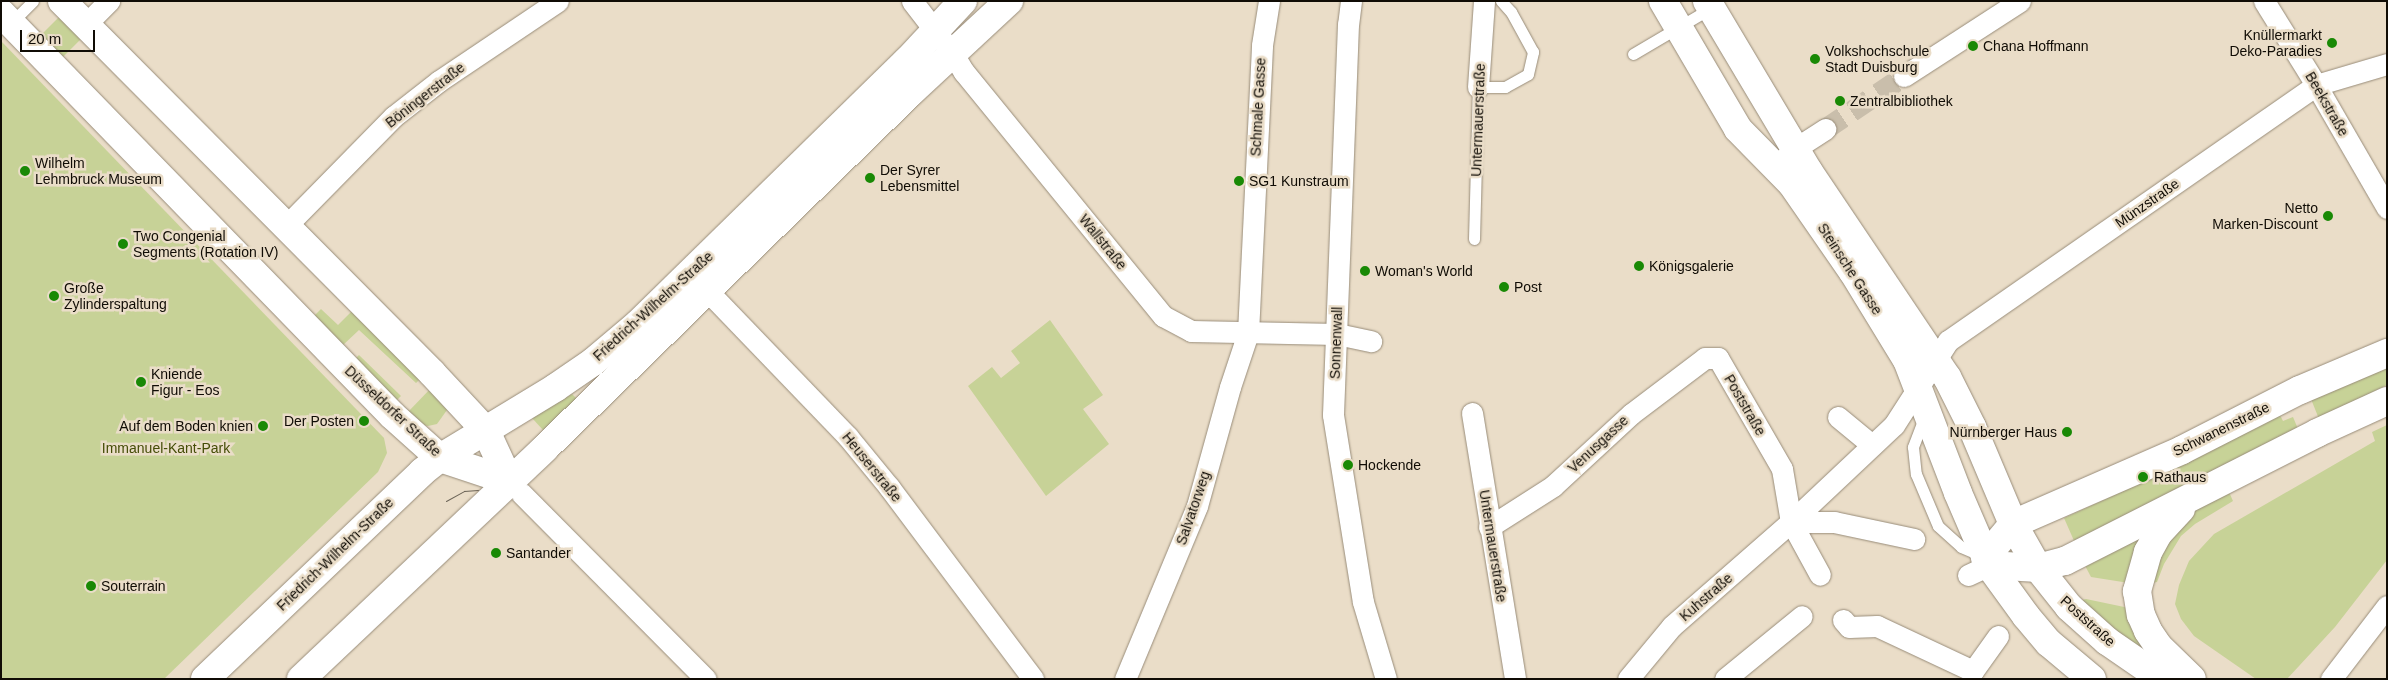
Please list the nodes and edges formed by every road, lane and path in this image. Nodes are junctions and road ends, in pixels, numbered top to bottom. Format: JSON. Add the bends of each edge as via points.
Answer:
{"nodes":[{"id":1,"x":33,"y":1,"type":"edge"},
{"id":2,"x":62,"y":1,"type":"edge"},
{"id":3,"x":109,"y":1,"type":"edge"},
{"id":4,"x":558,"y":1,"type":"edge"},
{"id":5,"x":912,"y":1,"type":"edge"},
{"id":6,"x":963,"y":1,"type":"edge"},
{"id":7,"x":1008,"y":1,"type":"edge"},
{"id":8,"x":1269,"y":1,"type":"edge"},
{"id":9,"x":1351,"y":1,"type":"edge"},
{"id":10,"x":1484,"y":1,"type":"edge"},
{"id":11,"x":1501,"y":1,"type":"edge"},
{"id":12,"x":1663,"y":1,"type":"edge"},
{"id":13,"x":2020,"y":1,"type":"edge"},
{"id":14,"x":2264,"y":1,"type":"edge"},
{"id":15,"x":1709,"y":5,"type":"edge"},
{"id":16,"x":6,"y":18,"type":"edge"},
{"id":17,"x":86,"y":24,"type":"junction"},
{"id":18,"x":1678,"y":28,"type":"junction"},
{"id":19,"x":935,"y":31,"type":"junction"},
{"id":20,"x":953,"y":54,"type":"junction"},
{"id":21,"x":1633,"y":54,"type":"dead end"},
{"id":22,"x":2387,"y":64,"type":"edge"},
{"id":23,"x":1904,"y":76,"type":"tunnel mouth"},
{"id":24,"x":2316,"y":85,"type":"junction"},
{"id":25,"x":1478,"y":87,"type":"junction"},
{"id":26,"x":1825,"y":128,"type":"tunnel mouth"},
{"id":27,"x":1796,"y":148,"type":"junction"},
{"id":28,"x":1776,"y":167,"type":"junction"},
{"id":29,"x":2387,"y":208,"type":"edge"},
{"id":30,"x":286,"y":226,"type":"junction"},
{"id":31,"x":1474,"y":239,"type":"dead end"},
{"id":32,"x":698,"y":281,"type":"junction"},
{"id":33,"x":1248,"y":333,"type":"junction"},
{"id":34,"x":1337,"y":334,"type":"junction"},
{"id":35,"x":1370,"y":341,"type":"dead end"},
{"id":36,"x":2387,"y":352,"type":"edge"},
{"id":37,"x":1705,"y":358,"type":"joint"},
{"id":38,"x":1927,"y":383,"type":"junction"},
{"id":39,"x":2387,"y":401,"type":"edge"},
{"id":40,"x":1472,"y":413,"type":"dead end"},
{"id":41,"x":1838,"y":418,"type":"dead end"},
{"id":42,"x":486,"y":431,"type":"junction"},
{"id":43,"x":1872,"y":445,"type":"junction"},
{"id":44,"x":440,"y":458,"type":"junction"},
{"id":45,"x":515,"y":487,"type":"junction"},
{"id":46,"x":2202,"y":492,"type":"junction"},
{"id":47,"x":1791,"y":522,"type":"junction"},
{"id":48,"x":2013,"y":524,"type":"junction"},
{"id":49,"x":1489,"y":527,"type":"junction"},
{"id":50,"x":1914,"y":539,"type":"dead end"},
{"id":51,"x":1981,"y":566,"type":"junction"},
{"id":52,"x":2038,"y":568,"type":"junction"},
{"id":53,"x":1820,"y":575,"type":"dead end"},
{"id":54,"x":2387,"y":606,"type":"edge"},
{"id":55,"x":1802,"y":616,"type":"dead end"},
{"id":56,"x":1843,"y":620,"type":"dead end"},
{"id":57,"x":1998,"y":636,"type":"dead end"},
{"id":58,"x":308,"y":676,"type":"edge"},
{"id":59,"x":205,"y":679,"type":"edge"},
{"id":60,"x":706,"y":679,"type":"edge"},
{"id":61,"x":1033,"y":679,"type":"edge"},
{"id":62,"x":1125,"y":679,"type":"edge"},
{"id":63,"x":1386,"y":679,"type":"edge"},
{"id":64,"x":1515,"y":679,"type":"edge"},
{"id":65,"x":1628,"y":679,"type":"edge"},
{"id":66,"x":1725,"y":679,"type":"edge"},
{"id":67,"x":2092,"y":679,"type":"edge"},
{"id":68,"x":2162,"y":679,"type":"edge"},
{"id":69,"x":2192,"y":679,"type":"edge"},
{"id":70,"x":2331,"y":679,"type":"edge"}],
"edges":[{"from":1,"to":16,"type":"lane"},
{"from":2,"to":17,"type":"main road","name":"Düsseldorfer Straße"},
{"from":3,"to":17,"type":"street"},
{"from":4,"to":30,"type":"street","name":"Böningerstraße","via":[[439,81],[393,117]]},
{"from":5,"to":19,"type":"street","name":"Wallstraße"},
{"from":6,"to":19,"type":"main road","name":"Friedrich-Wilhelm-Straße"},
{"from":7,"to":20,"type":"main road","name":"Friedrich-Wilhelm-Straße"},
{"from":8,"to":33,"type":"street","name":"Schmale Gasse","via":[[1261,55]]},
{"from":9,"to":34,"type":"street","name":"Sonnenwall"},
{"from":10,"to":25,"type":"street","name":"Untermauerstraße"},
{"from":11,"to":25,"type":"lane","via":[[1511,12],[1533,52],[1528,74],[1505,88]]},
{"from":12,"to":18,"type":"main road","name":"Steinsche Gasse"},
{"from":13,"to":23,"type":"street"},
{"from":14,"to":24,"type":"street","name":"Beekstraße"},
{"from":15,"to":18,"type":"lane"},
{"from":15,"to":27,"type":"main road","name":"Steinsche Gasse"},
{"from":16,"to":44,"type":"main road","name":"Düsseldorfer Straße","via":[[392,415]]},
{"from":17,"to":30,"type":"main road","name":"Düsseldorfer Straße"},
{"from":18,"to":21,"type":"lane"},
{"from":18,"to":28,"type":"main road","name":"Steinsche Gasse","via":[[1738,129]]},
{"from":19,"to":20,"type":"street","name":"Wallstraße"},
{"from":19,"to":32,"type":"main road","name":"Friedrich-Wilhelm-Straße"},
{"from":20,"to":32,"type":"main road","name":"Friedrich-Wilhelm-Straße"},
{"from":20,"to":33,"type":"street","name":"Wallstraße","via":[[964,72],[1163,316],[1191,332]]},
{"from":22,"to":24,"type":"street","name":"Münzstraße"},
{"from":24,"to":29,"type":"street","name":"Beekstraße"},
{"from":24,"to":38,"type":"street","name":"Münzstraße","via":[[1948,341]]},
{"from":25,"to":31,"type":"lane","name":"Untermauerstraße"},
{"from":26,"to":27,"type":"street"},
{"from":27,"to":28,"type":"street"},
{"from":27,"to":38,"type":"main road","name":"Steinsche Gasse"},
{"from":28,"to":38,"type":"main road","name":"Steinsche Gasse","via":[[1792,184],[1854,272],[1907,360]]},
{"from":30,"to":42,"type":"main road","name":"Düsseldorfer Straße"},
{"from":32,"to":42,"type":"main road","name":"Friedrich-Wilhelm-Straße","via":[[638,324],[593,362]]},
{"from":32,"to":45,"type":"main road","name":"Friedrich-Wilhelm-Straße"},
{"from":32,"to":61,"type":"street","name":"Heuserstraße","via":[[848,437]]},
{"from":33,"to":34,"type":"street","name":"Wallstraße"},
{"from":33,"to":62,"type":"street","name":"Salvatorweg","via":[[1197,506]]},
{"from":34,"to":35,"type":"street","name":"Wallstraße"},
{"from":34,"to":63,"type":"street","name":"Sonnenwall","via":[[1333,415],[1363,602]]},
{"from":36,"to":48,"type":"main road","name":"Schwanenstraße","via":[[2300,390],[2182,450]]},
{"from":37,"to":47,"type":"street","name":"Poststraße","via":[[1718,358],[1782,469]]},
{"from":37,"to":49,"type":"street","name":"Venusgasse","via":[[1630,414],[1553,486]]},
{"from":38,"to":43,"type":"street","name":"Kuhstraße","via":[[1894,425]]},
{"from":38,"to":48,"type":"main road","name":"Steinsche Gasse","via":[[1948,377]]},
{"from":38,"to":51,"type":"main road","name":"Steinsche Gasse"},
{"from":39,"to":46,"type":"main road"},
{"from":40,"to":49,"type":"street","name":"Untermauerstraße"},
{"from":41,"to":43,"type":"street"},
{"from":42,"to":44,"type":"main road","name":"Friedrich-Wilhelm-Straße"},
{"from":42,"to":45,"type":"main road","name":"Düsseldorfer Straße"},
{"from":43,"to":47,"type":"street","name":"Kuhstraße"},
{"from":44,"to":45,"type":"main road","name":"Düsseldorfer Straße"},
{"from":44,"to":59,"type":"main road","name":"Friedrich-Wilhelm-Straße"},
{"from":45,"to":58,"type":"main road","name":"Friedrich-Wilhelm-Straße"},
{"from":45,"to":60,"type":"street","name":"Düsseldorfer Straße"},
{"from":46,"to":52,"type":"main road","via":[[2073,558]]},
{"from":46,"to":69,"type":"main road","via":[[2172,517],[2158,534],[2148,552],[2137,591],[2148,631],[2158,646]]},
{"from":47,"to":50,"type":"street","via":[[1834,522]]},
{"from":47,"to":53,"type":"street"},
{"from":47,"to":65,"type":"street","name":"Kuhstraße","via":[[1672,626]]},
{"from":48,"to":51,"type":"main road","name":"Schwanenstraße"},
{"from":48,"to":52,"type":"main road","name":"Poststraße"},
{"from":49,"to":64,"type":"street","name":"Untermauerstraße"},
{"from":51,"to":52,"type":"main road"},
{"from":51,"to":67,"type":"main road","via":[[2049,643]]},
{"from":52,"to":68,"type":"main road","name":"Poststraße","via":[[2069,607],[2108,641]]},
{"from":54,"to":70,"type":"street"},
{"from":55,"to":66,"type":"street"},
{"from":56,"to":57,"type":"street","via":[[1849,627],[1877,626],[1973,670]]}]}
